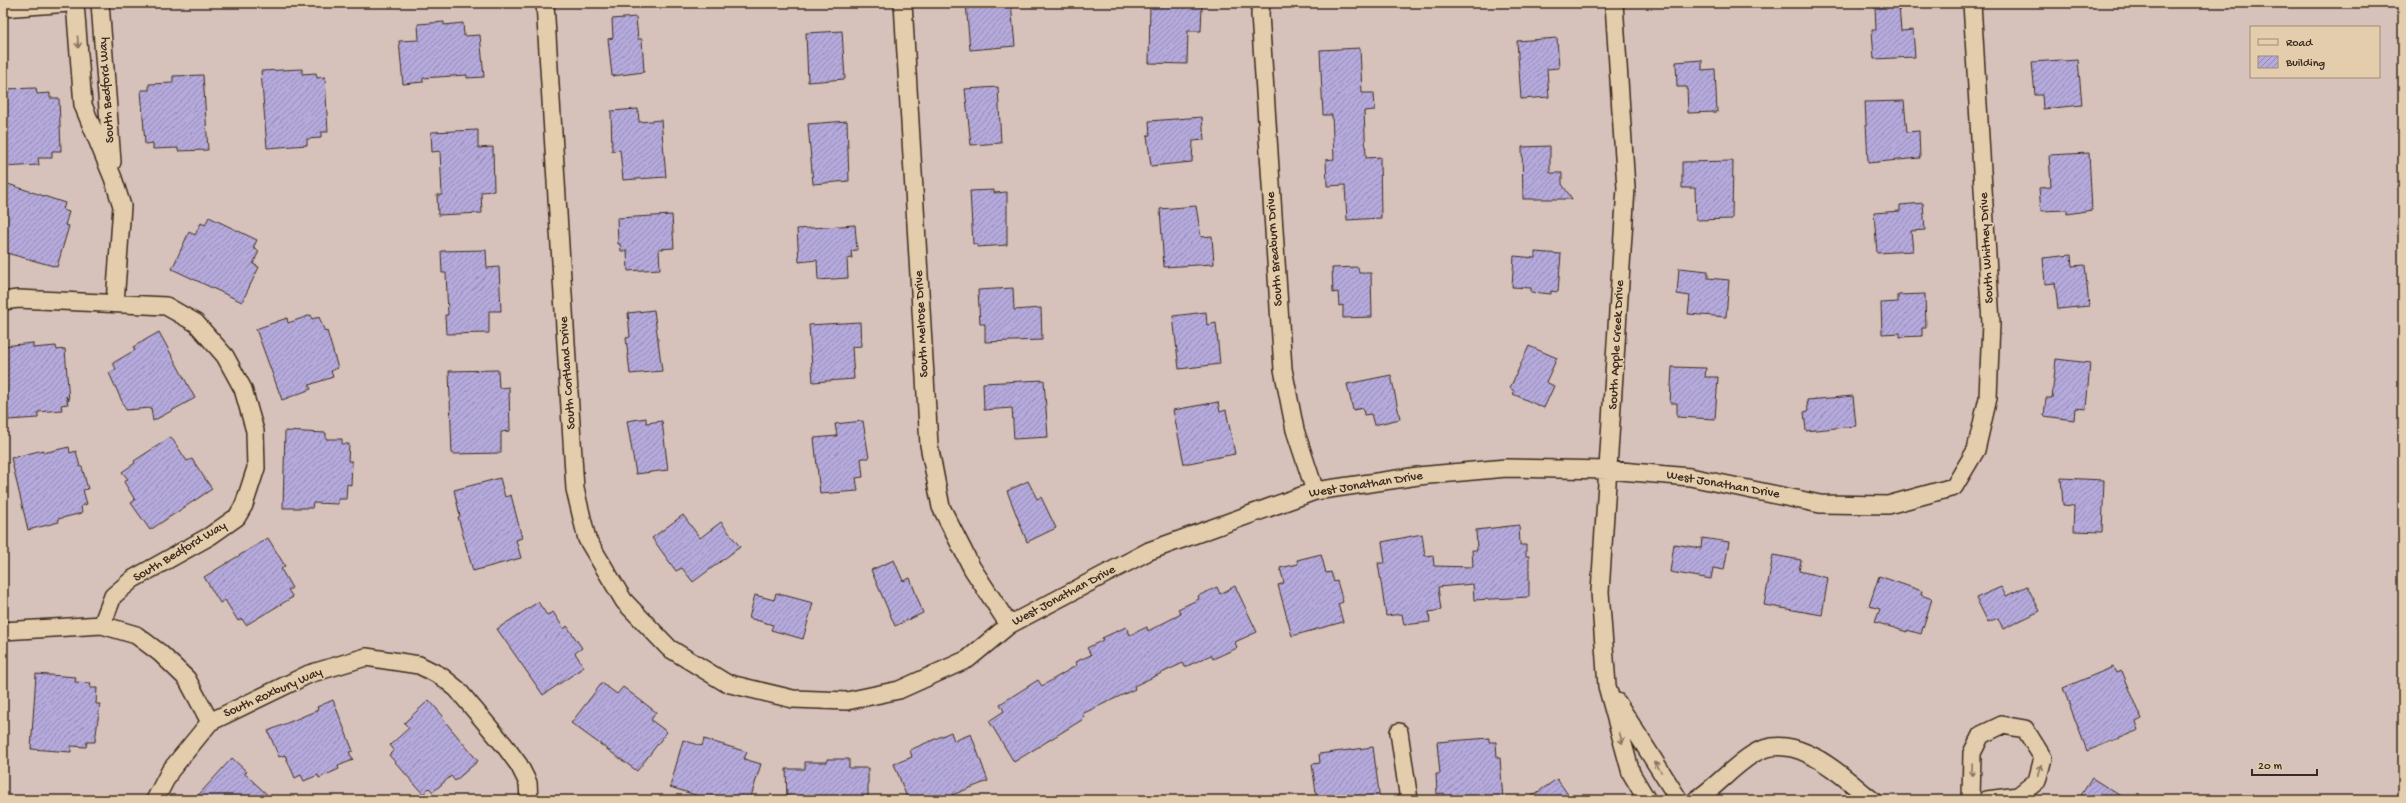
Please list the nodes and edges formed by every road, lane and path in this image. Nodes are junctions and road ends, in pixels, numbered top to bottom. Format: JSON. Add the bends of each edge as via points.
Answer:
{"nodes":[{"id":1,"x":69,"y":3,"type":"edge"},
{"id":2,"x":75,"y":3,"type":"edge"},
{"id":3,"x":100,"y":3,"type":"edge"},
{"id":4,"x":545,"y":3,"type":"edge"},
{"id":5,"x":903,"y":3,"type":"edge"},
{"id":6,"x":1261,"y":3,"type":"edge"},
{"id":7,"x":1614,"y":3,"type":"edge"},
{"id":8,"x":1972,"y":3,"type":"edge"},
{"id":9,"x":3,"y":8,"type":"edge"},
{"id":10,"x":113,"y":178,"type":"junction"},
{"id":11,"x":3,"y":301,"type":"edge"},
{"id":12,"x":115,"y":303,"type":"junction"},
{"id":13,"x":1609,"y":470,"type":"junction"},
{"id":14,"x":1954,"y":486,"type":"joint"},
{"id":15,"x":1315,"y":491,"type":"junction"},
{"id":16,"x":102,"y":625,"type":"junction"},
{"id":17,"x":1009,"y":625,"type":"junction"},
{"id":18,"x":3,"y":631,"type":"edge"},
{"id":19,"x":726,"y":683,"type":"joint"},
{"id":20,"x":1607,"y":686,"type":"junction"},
{"id":21,"x":210,"y":722,"type":"junction"},
{"id":22,"x":1399,"y":732,"type":"dead end"},
{"id":23,"x":155,"y":800,"type":"edge"},
{"id":24,"x":529,"y":800,"type":"edge"},
{"id":25,"x":1409,"y":800,"type":"edge"},
{"id":26,"x":1646,"y":800,"type":"edge"},
{"id":27,"x":1679,"y":800,"type":"edge"},
{"id":28,"x":1696,"y":800,"type":"edge"},
{"id":29,"x":1872,"y":800,"type":"edge"},
{"id":30,"x":1971,"y":800,"type":"edge"},
{"id":31,"x":1987,"y":800,"type":"edge"}],
"edges":[{"from":1,"to":9,"type":"street"},
{"from":2,"to":10,"type":"street","name":"South Bedford Way","one_way":true,"via":[[83,105]]},
{"from":3,"to":10,"type":"street","name":"South Bedford Way"},
{"from":4,"to":19,"type":"street","name":"South Cortland Drive","via":[[576,489],[587,539],[624,601],[669,648]]},
{"from":5,"to":17,"type":"street","name":"South Melrose Drive","via":[[929,445],[941,507],[972,568]]},
{"from":6,"to":15,"type":"street","name":"South Breaburn Drive","via":[[1283,369],[1295,430]]},
{"from":7,"to":13,"type":"street","name":"South Apple Creek Drive","via":[[1626,188]]},
{"from":8,"to":14,"type":"street","name":"South Whitney Drive","via":[[1991,323],[1988,398],[1976,450]]},
{"from":10,"to":12,"type":"street","name":"South Bedford Way","via":[[122,206]]},
{"from":11,"to":12,"type":"street","via":[[18,299]]},
{"from":12,"to":16,"type":"street","name":"South Bedford Way","via":[[166,306],[196,323],[226,356],[243,389],[255,431],[256,468],[244,505],[237,517],[210,536],[133,579],[113,596]]},
{"from":13,"to":14,"type":"street","name":"West Jonathan Drive","via":[[1690,477],[1820,504],[1888,505]]},
{"from":13,"to":15,"type":"street","name":"West Jonathan Drive","via":[[1506,468],[1418,476]]},
{"from":13,"to":20,"type":"street","name":"South Apple Creek Drive","via":[[1600,592]]},
{"from":15,"to":17,"type":"street","name":"West Jonathan Drive","via":[[1149,551]]},
{"from":16,"to":18,"type":"street"},
{"from":16,"to":21,"type":"street","via":[[136,636],[160,653],[187,680]]},
{"from":17,"to":19,"type":"street","name":"West Jonathan Drive","via":[[968,659],[900,690],[847,701],[793,699]]},
{"from":20,"to":26,"type":"street","name":"South Apple Creek Drive","one_way":true,"via":[[1631,772]]},
{"from":27,"to":20,"type":"street","name":"South Apple Creek Drive","one_way":true},
{"from":21,"to":23,"type":"street","name":"South Roxbury Way","via":[[170,771]]},
{"from":21,"to":24,"type":"street","name":"South Roxbury Way","via":[[309,674],[366,657],[419,665],[441,676],[457,689],[505,746],[528,783]]},
{"from":22,"to":25,"type":"street"},
{"from":28,"to":29,"type":"street","via":[[1712,790],[1753,754],[1780,746],[1814,756]]},
{"from":31,"to":30,"type":"street","one_way":true,"via":[[2018,796],[2037,781],[2043,758],[2025,729],[2002,725],[1981,735],[1972,753]]}]}
